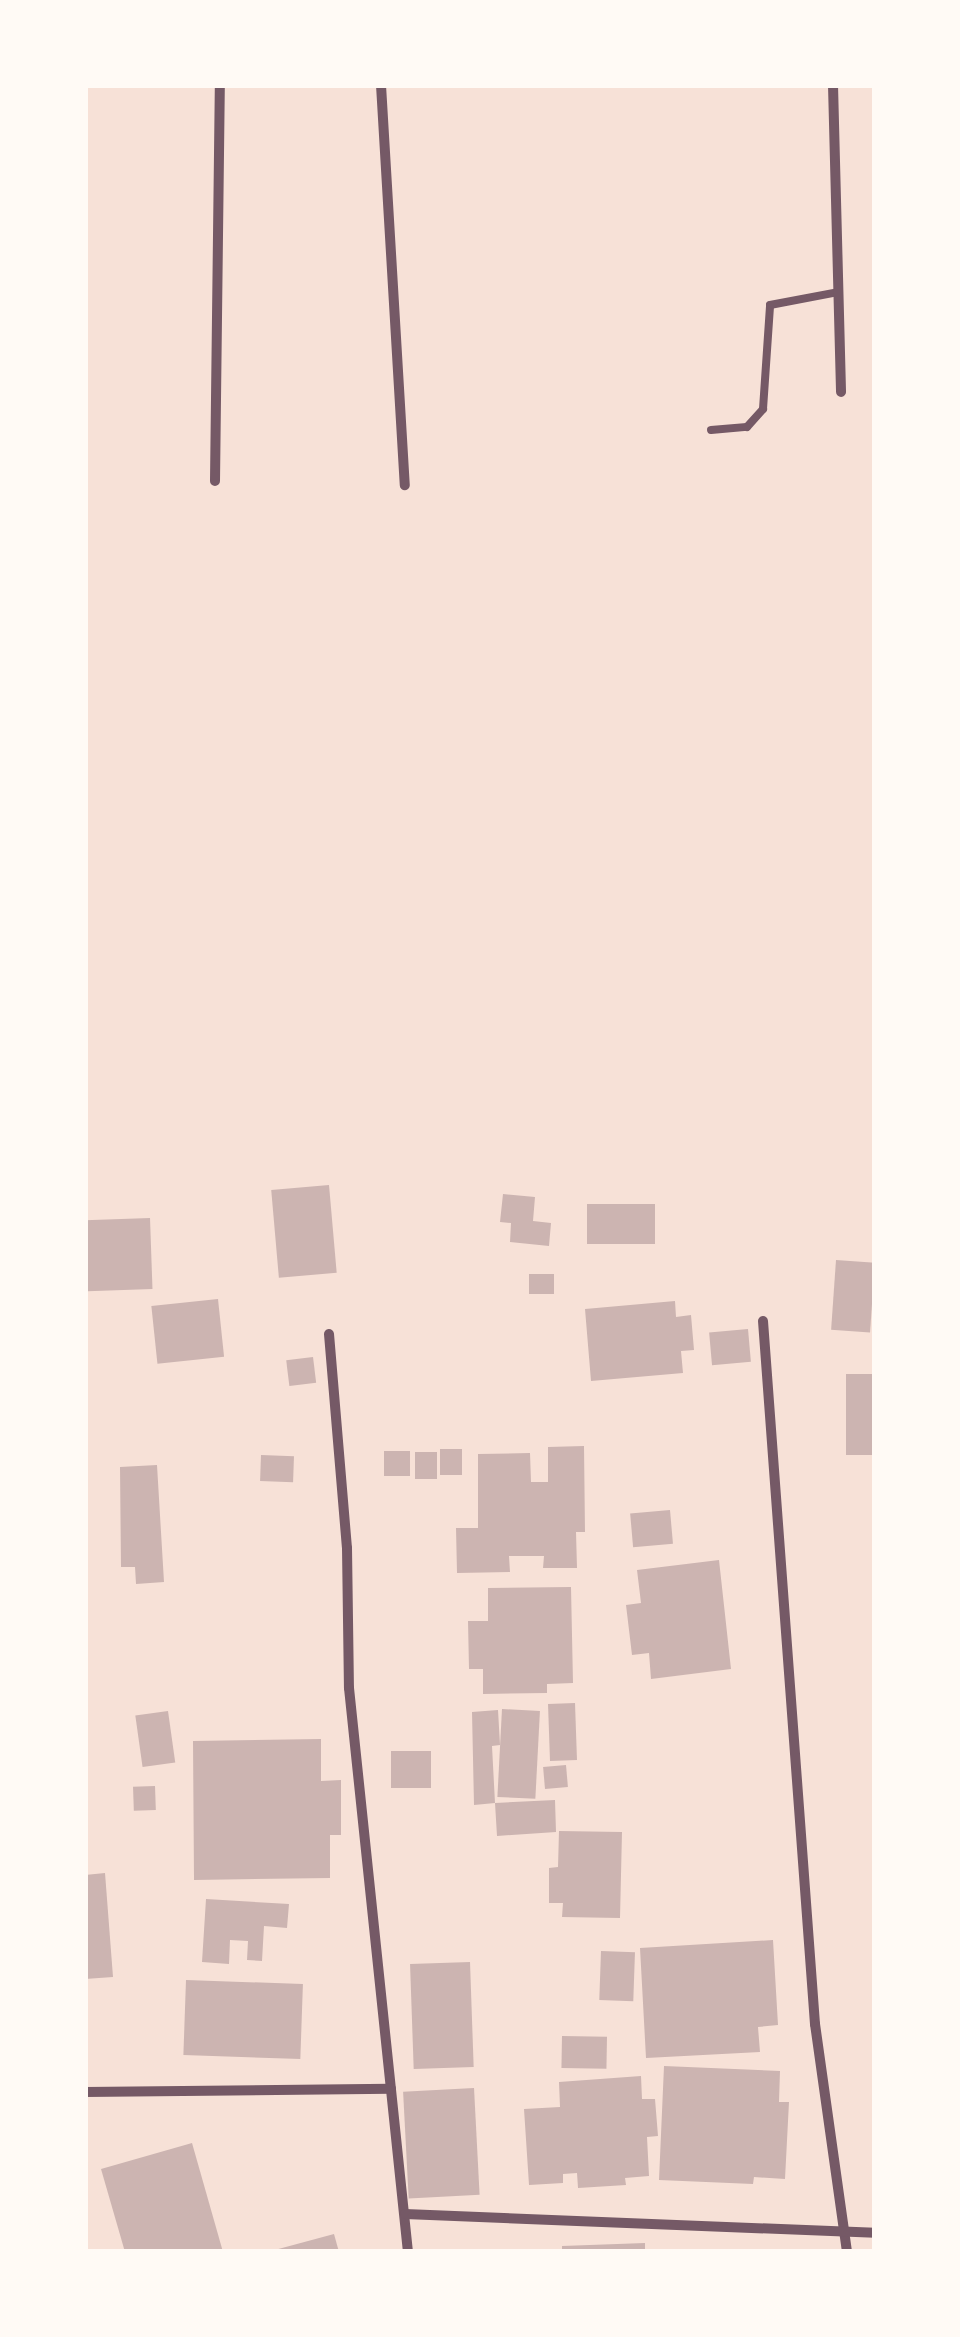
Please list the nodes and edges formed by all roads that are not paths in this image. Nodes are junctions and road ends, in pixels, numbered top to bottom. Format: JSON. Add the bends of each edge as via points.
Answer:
{"nodes":[{"id":1,"x":220,"y":85,"type":"edge"},
{"id":2,"x":380,"y":85,"type":"edge"},
{"id":3,"x":833,"y":85,"type":"edge"},
{"id":4,"x":838,"y":292,"type":"junction"},
{"id":5,"x":841,"y":392,"type":"dead end"},
{"id":6,"x":711,"y":430,"type":"dead end"},
{"id":7,"x":215,"y":481,"type":"dead end"},
{"id":8,"x":405,"y":486,"type":"dead end"},
{"id":9,"x":763,"y":1321,"type":"dead end"},
{"id":10,"x":329,"y":1334,"type":"dead end"},
{"id":11,"x":391,"y":2088,"type":"junction"},
{"id":12,"x":85,"y":2092,"type":"edge"},
{"id":13,"x":405,"y":2214,"type":"junction"},
{"id":14,"x":875,"y":2233,"type":"edge"},
{"id":15,"x":846,"y":2236,"type":"junction"},
{"id":16,"x":408,"y":2252,"type":"edge"},
{"id":17,"x":847,"y":2252,"type":"edge"}],
"edges":[{"from":1,"to":7,"type":"street"},
{"from":2,"to":8,"type":"street"},
{"from":3,"to":4,"type":"street"},
{"from":4,"to":5,"type":"street"},
{"from":4,"to":6,"type":"lane","via":[[770,305],[763,408],[746,427]]},
{"from":9,"to":15,"type":"street","via":[[815,2024]]},
{"from":10,"to":11,"type":"street","via":[[348,1548],[350,1688]]},
{"from":11,"to":12,"type":"street"},
{"from":11,"to":13,"type":"street"},
{"from":13,"to":15,"type":"street"},
{"from":13,"to":16,"type":"street"},
{"from":14,"to":15,"type":"street"},
{"from":15,"to":17,"type":"street"}]}
